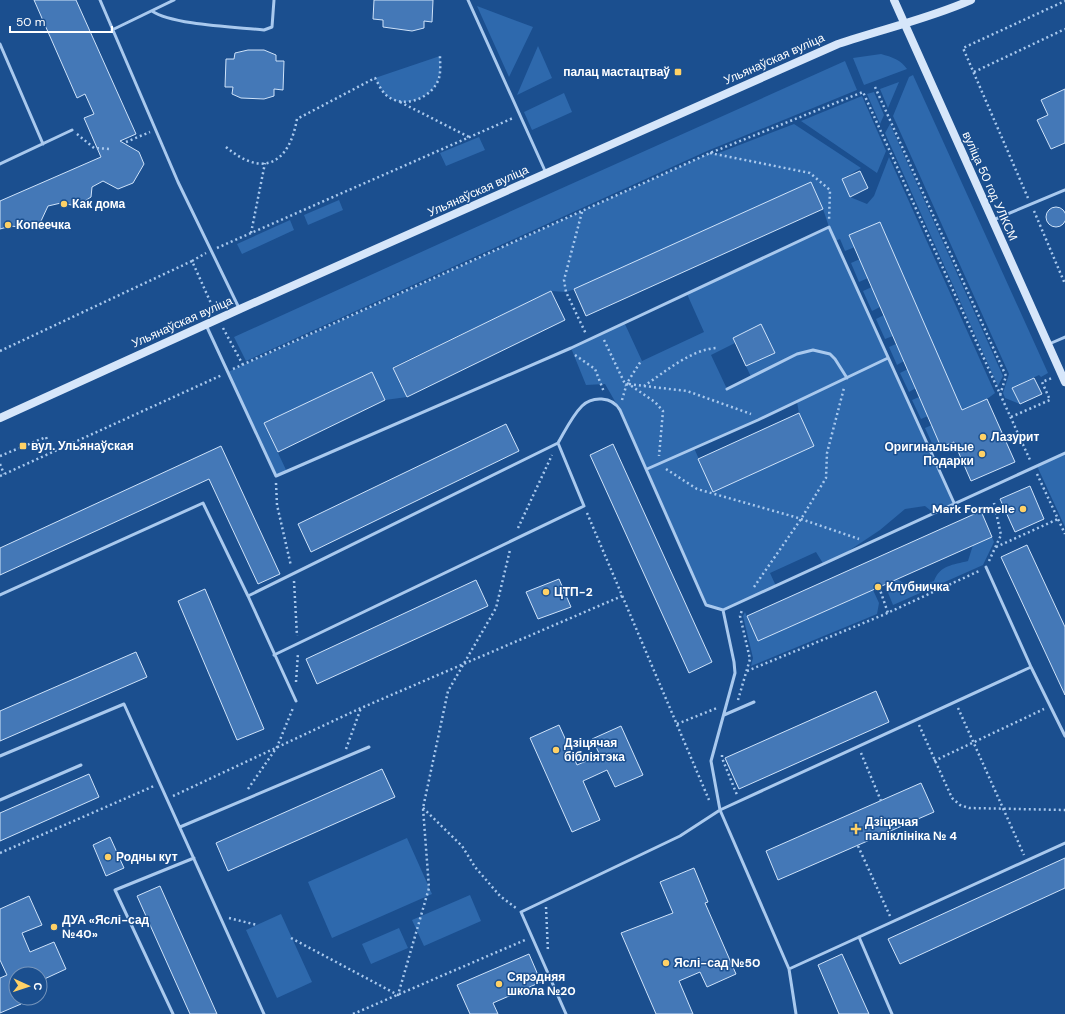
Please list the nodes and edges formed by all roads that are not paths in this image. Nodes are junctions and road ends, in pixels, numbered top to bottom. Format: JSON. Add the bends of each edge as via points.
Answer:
{"nodes":[{"id":1,"x":100,"y":0,"type":"edge"},
{"id":2,"x":174,"y":0,"type":"edge"},
{"id":3,"x":274,"y":0,"type":"edge"},
{"id":4,"x":468,"y":0,"type":"edge"},
{"id":5,"x":894,"y":0,"type":"edge"},
{"id":6,"x":971,"y":0,"type":"edge"},
{"id":7,"x":152,"y":11,"type":"junction"},
{"id":8,"x":904,"y":22,"type":"junction"},
{"id":9,"x":112,"y":30,"type":"junction"},
{"id":10,"x":0,"y":44,"type":"edge"},
{"id":11,"x":72,"y":130,"type":"road end"},
{"id":12,"x":43,"y":144,"type":"junction"},
{"id":13,"x":0,"y":164,"type":"edge"},
{"id":14,"x":546,"y":173,"type":"junction"},
{"id":15,"x":1065,"y":190,"type":"edge"},
{"id":16,"x":993,"y":221,"type":"junction"},
{"id":17,"x":240,"y":309,"type":"junction"},
{"id":18,"x":206,"y":325,"type":"junction"},
{"id":19,"x":1065,"y":336,"type":"edge"},
{"id":20,"x":1048,"y":344,"type":"junction"},
{"id":21,"x":888,"y":358,"type":"junction"},
{"id":22,"x":847,"y":378,"type":"junction"},
{"id":23,"x":1063,"y":378,"type":"edge"},
{"id":24,"x":727,"y":389,"type":"dead end"},
{"id":25,"x":0,"y":418,"type":"edge"},
{"id":26,"x":558,"y":443,"type":"junction"},
{"id":27,"x":1065,"y":453,"type":"edge"},
{"id":28,"x":647,"y":469,"type":"junction"},
{"id":29,"x":955,"y":505,"type":"junction"},
{"id":30,"x":986,"y":568,"type":"road end"},
{"id":31,"x":0,"y":595,"type":"edge"},
{"id":32,"x":248,"y":596,"type":"junction"},
{"id":33,"x":723,"y":610,"type":"junction"},
{"id":34,"x":274,"y":655,"type":"junction"},
{"id":35,"x":1030,"y":667,"type":"junction"},
{"id":36,"x":296,"y":701,"type":"dead end"},
{"id":37,"x":754,"y":702,"type":"dead end"},
{"id":38,"x":724,"y":715,"type":"junction"},
{"id":39,"x":1065,"y":736,"type":"edge"},
{"id":40,"x":369,"y":747,"type":"dead end"},
{"id":41,"x":0,"y":756,"type":"edge"},
{"id":42,"x":81,"y":765,"type":"dead end"},
{"id":43,"x":0,"y":800,"type":"edge"},
{"id":44,"x":720,"y":810,"type":"junction"},
{"id":45,"x":180,"y":827,"type":"junction"},
{"id":46,"x":1065,"y":843,"type":"edge"},
{"id":47,"x":194,"y":858,"type":"junction"},
{"id":48,"x":859,"y":937,"type":"junction"},
{"id":49,"x":789,"y":969,"type":"junction"},
{"id":50,"x":173,"y":1014,"type":"edge"},
{"id":51,"x":264,"y":1014,"type":"edge"},
{"id":52,"x":566,"y":1014,"type":"edge"},
{"id":53,"x":796,"y":1014,"type":"edge"},
{"id":54,"x":892,"y":1014,"type":"edge"}],
"edges":[{"from":1,"to":9,"type":"lane"},
{"from":2,"to":7,"type":"lane"},
{"from":3,"to":7,"type":"lane","via":[[272,27],[264,30],[174,20]]},
{"from":4,"to":14,"type":"lane"},
{"from":5,"to":8,"type":"main road","name":"вуліца 50 год УЛКСМ"},
{"from":6,"to":8,"type":"main road","name":"Ульянаўская вуліца","via":[[946,11]]},
{"from":7,"to":9,"type":"lane"},
{"from":8,"to":14,"type":"main road","name":"Ульянаўская вуліца","via":[[838,44]]},
{"from":8,"to":16,"type":"main road","name":"вуліца 50 год УЛКСМ"},
{"from":9,"to":17,"type":"lane","via":[[155,129]]},
{"from":10,"to":12,"type":"lane"},
{"from":11,"to":12,"type":"lane"},
{"from":12,"to":13,"type":"lane"},
{"from":14,"to":17,"type":"main road","name":"Ульянаўская вуліца"},
{"from":15,"to":16,"type":"lane"},
{"from":16,"to":20,"type":"main road","name":"вуліца 50 год УЛКСМ"},
{"from":17,"to":18,"type":"main road","name":"Ульянаўская вуліца"},
{"from":18,"to":21,"type":"lane","via":[[276,476],[588,340],[829,227]]},
{"from":18,"to":25,"type":"main road","name":"Ульянаўская вуліца"},
{"from":19,"to":20,"type":"lane"},
{"from":20,"to":23,"type":"main road","name":"вуліца 50 год УЛКСМ"},
{"from":21,"to":22,"type":"lane"},
{"from":21,"to":29,"type":"lane"},
{"from":22,"to":24,"type":"lane","via":[[830,354],[813,350],[797,354]]},
{"from":22,"to":28,"type":"lane"},
{"from":26,"to":28,"type":"lane","via":[[582,405],[606,398],[615,402],[620,410]]},
{"from":26,"to":32,"type":"lane"},
{"from":26,"to":34,"type":"lane","via":[[584,506]]},
{"from":27,"to":29,"type":"lane"},
{"from":28,"to":33,"type":"lane","via":[[706,605]]},
{"from":29,"to":33,"type":"lane"},
{"from":30,"to":35,"type":"lane"},
{"from":31,"to":32,"type":"lane","via":[[203,504]]},
{"from":32,"to":34,"type":"lane"},
{"from":33,"to":38,"type":"lane","via":[[735,673]]},
{"from":34,"to":36,"type":"lane"},
{"from":35,"to":39,"type":"lane"},
{"from":35,"to":44,"type":"lane"},
{"from":37,"to":38,"type":"lane"},
{"from":38,"to":44,"type":"lane","via":[[711,761]]},
{"from":40,"to":45,"type":"lane"},
{"from":41,"to":45,"type":"lane","via":[[124,704]]},
{"from":42,"to":43,"type":"lane"},
{"from":44,"to":49,"type":"lane"},
{"from":44,"to":52,"type":"lane","via":[[680,836],[521,912]]},
{"from":45,"to":47,"type":"lane"},
{"from":46,"to":48,"type":"lane"},
{"from":47,"to":50,"type":"lane","via":[[115,890]]},
{"from":47,"to":51,"type":"lane"},
{"from":48,"to":49,"type":"lane"},
{"from":48,"to":54,"type":"lane"},
{"from":49,"to":53,"type":"lane"}]}
